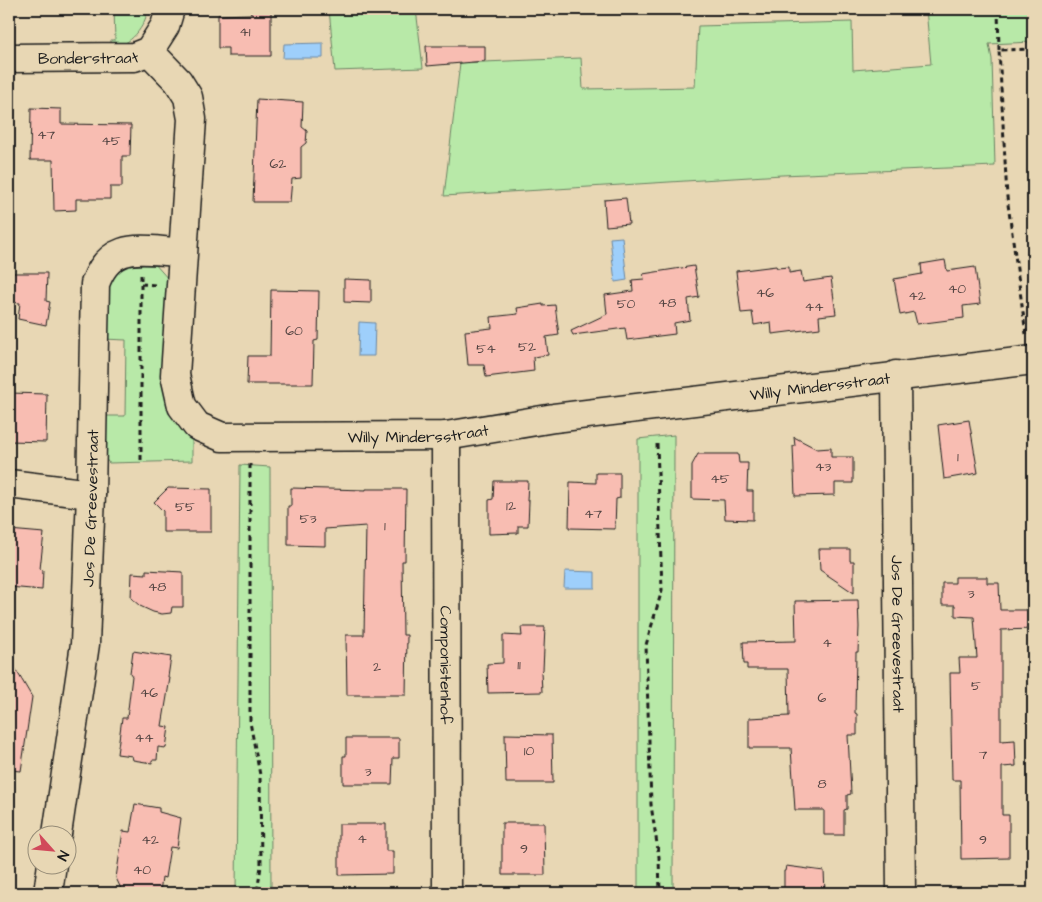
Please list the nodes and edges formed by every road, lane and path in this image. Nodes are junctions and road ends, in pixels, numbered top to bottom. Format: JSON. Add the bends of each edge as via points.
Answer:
{"nodes":[{"id":1,"x":170,"y":9,"type":"edge"},
{"id":2,"x":998,"y":9,"type":"edge"},
{"id":3,"x":1033,"y":49,"type":"edge"},
{"id":4,"x":999,"y":50,"type":"junction"},
{"id":5,"x":149,"y":51,"type":"junction"},
{"id":6,"x":9,"y":58,"type":"edge"},
{"id":7,"x":182,"y":252,"type":"junction"},
{"id":8,"x":140,"y":266,"type":"dead end"},
{"id":9,"x":1030,"y":347,"type":"edge"},
{"id":10,"x":896,"y":376,"type":"junction"},
{"id":11,"x":446,"y":436,"type":"junction"},
{"id":12,"x":657,"y":444,"type":"dead end"},
{"id":13,"x":141,"y":462,"type":"dead end"},
{"id":14,"x":250,"y":464,"type":"dead end"},
{"id":15,"x":9,"y":484,"type":"edge"},
{"id":16,"x":92,"y":494,"type":"junction"},
{"id":17,"x":58,"y":824,"type":"edge"},
{"id":18,"x":51,"y":874,"type":"edge"},
{"id":19,"x":48,"y":893,"type":"edge"},
{"id":20,"x":257,"y":893,"type":"edge"},
{"id":21,"x":447,"y":893,"type":"edge"},
{"id":22,"x":660,"y":893,"type":"edge"},
{"id":23,"x":901,"y":893,"type":"edge"}],
"edges":[{"from":1,"to":5,"type":"street","name":"Bonderstraat","via":[[165,26]]},
{"from":2,"to":4,"type":"path"},
{"from":3,"to":4,"type":"path"},
{"from":4,"to":9,"type":"path","via":[[1007,197]]},
{"from":5,"to":6,"type":"street","name":"Bonderstraat","via":[[134,57]]},
{"from":5,"to":7,"type":"street","name":"Willy Mindersstraat","via":[[178,81],[188,97],[191,112]]},
{"from":7,"to":11,"type":"street","name":"Willy Mindersstraat","via":[[175,375],[182,406],[197,426],[222,437]]},
{"from":7,"to":16,"type":"street","name":"Jos De Greevestraat","via":[[126,251],[116,254],[107,262],[95,284]]},
{"from":8,"to":13,"type":"path"},
{"from":9,"to":10,"type":"street","name":"Willy Mindersstraat"},
{"from":10,"to":11,"type":"street","name":"Willy Mindersstraat","via":[[554,418]]},
{"from":10,"to":23,"type":"street","name":"Jos De Greevestraat"},
{"from":11,"to":21,"type":"street","name":"Componistenhof"},
{"from":12,"to":22,"type":"path","via":[[662,590],[646,645],[651,805],[659,857]]},
{"from":14,"to":20,"type":"path","via":[[250,722],[260,775],[261,866]]},
{"from":15,"to":16,"type":"street"},
{"from":16,"to":17,"type":"street","name":"Jos De Greevestraat","via":[[85,644]]},
{"from":18,"to":19,"type":"street"}]}
